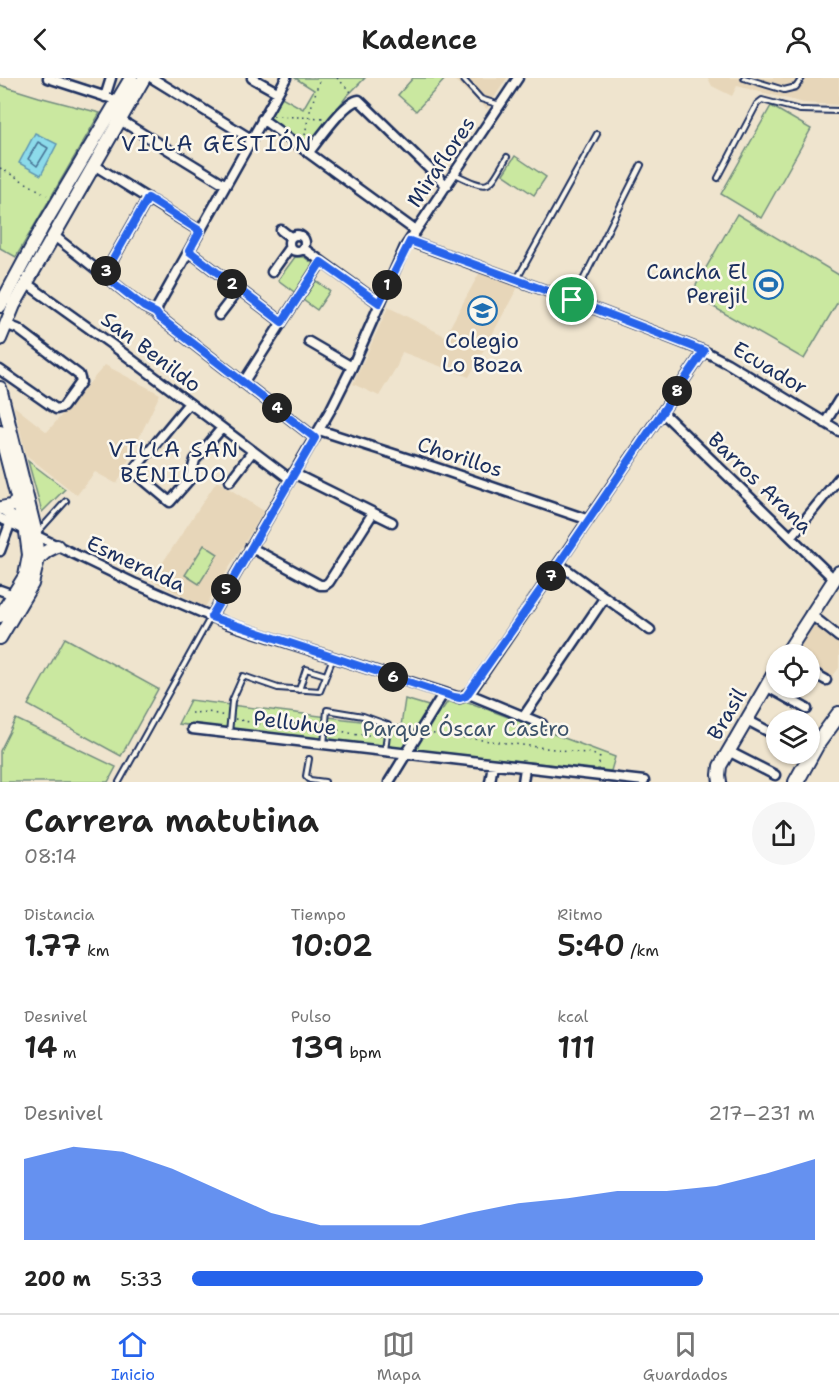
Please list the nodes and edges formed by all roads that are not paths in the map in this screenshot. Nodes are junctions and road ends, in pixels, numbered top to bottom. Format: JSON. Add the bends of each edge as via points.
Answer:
{"nodes":[{"id":1,"x":48,"y":78,"type":"edge"},
{"id":2,"x":111,"y":78,"type":"edge"},
{"id":3,"x":131,"y":78,"type":"edge"},
{"id":4,"x":144,"y":78,"type":"edge"},
{"id":5,"x":152,"y":78,"type":"edge"},
{"id":6,"x":252,"y":78,"type":"edge"},
{"id":7,"x":286,"y":78,"type":"edge"},
{"id":8,"x":462,"y":78,"type":"edge"},
{"id":9,"x":518,"y":78,"type":"edge"},
{"id":10,"x":744,"y":78,"type":"edge"},
{"id":11,"x":802,"y":78,"type":"edge"},
{"id":12,"x":69,"y":81,"type":"edge"},
{"id":13,"x":277,"y":92,"type":"junction"},
{"id":14,"x":105,"y":96,"type":"junction"},
{"id":15,"x":123,"y":103,"type":"junction"},
{"id":16,"x":500,"y":106,"type":"junction"},
{"id":17,"x":839,"y":111,"type":"edge"},
{"id":18,"x":120,"y":120,"type":"junction"},
{"id":19,"x":264,"y":121,"type":"junction"},
{"id":20,"x":597,"y":134,"type":"dead end"},
{"id":21,"x":251,"y":139,"type":"junction"},
{"id":22,"x":309,"y":152,"type":"junction"},
{"id":23,"x":507,"y":157,"type":"dead end"},
{"id":24,"x":94,"y":165,"type":"junction"},
{"id":25,"x":640,"y":165,"type":"dead end"},
{"id":26,"x":455,"y":174,"type":"junction"},
{"id":27,"x":718,"y":178,"type":"dead end"},
{"id":28,"x":226,"y":185,"type":"junction"},
{"id":29,"x":447,"y":186,"type":"junction"},
{"id":30,"x":148,"y":198,"type":"junction"},
{"id":31,"x":281,"y":230,"type":"dead end"},
{"id":32,"x":200,"y":231,"type":"junction"},
{"id":33,"x":416,"y":231,"type":"junction"},
{"id":34,"x":53,"y":235,"type":"junction"},
{"id":35,"x":290,"y":237,"type":"junction"},
{"id":36,"x":410,"y":241,"type":"junction"},
{"id":37,"x":290,"y":248,"type":"junction"},
{"id":38,"x":303,"y":248,"type":"junction"},
{"id":39,"x":189,"y":251,"type":"junction"},
{"id":40,"x":321,"y":262,"type":"junction"},
{"id":41,"x":272,"y":272,"type":"dead end"},
{"id":42,"x":104,"y":275,"type":"junction"},
{"id":43,"x":517,"y":279,"type":"junction"},
{"id":44,"x":26,"y":283,"type":"junction"},
{"id":45,"x":239,"y":289,"type":"junction"},
{"id":46,"x":572,"y":300,"type":"junction"},
{"id":47,"x":379,"y":303,"type":"junction"},
{"id":48,"x":0,"y":306,"type":"edge"},
{"id":49,"x":156,"y":313,"type":"junction"},
{"id":50,"x":219,"y":315,"type":"dead end"},
{"id":51,"x":282,"y":322,"type":"junction"},
{"id":52,"x":5,"y":324,"type":"junction"},
{"id":53,"x":0,"y":339,"type":"edge"},
{"id":54,"x":309,"y":342,"type":"dead end"},
{"id":55,"x":704,"y":351,"type":"junction"},
{"id":56,"x":352,"y":367,"type":"junction"},
{"id":57,"x":0,"y":370,"type":"edge"},
{"id":58,"x":243,"y":383,"type":"junction"},
{"id":59,"x":0,"y":388,"type":"edge"},
{"id":60,"x":839,"y":400,"type":"edge"},
{"id":61,"x":189,"y":403,"type":"junction"},
{"id":62,"x":662,"y":412,"type":"junction"},
{"id":63,"x":825,"y":423,"type":"junction"},
{"id":64,"x":222,"y":428,"type":"junction"},
{"id":65,"x":839,"y":431,"type":"edge"},
{"id":66,"x":0,"y":432,"type":"edge"},
{"id":67,"x":317,"y":434,"type":"junction"},
{"id":68,"x":253,"y":451,"type":"junction"},
{"id":69,"x":291,"y":476,"type":"junction"},
{"id":70,"x":839,"y":478,"type":"edge"},
{"id":71,"x":230,"y":481,"type":"dead end"},
{"id":72,"x":17,"y":501,"type":"junction"},
{"id":73,"x":66,"y":501,"type":"dead end"},
{"id":74,"x":0,"y":511,"type":"edge"},
{"id":75,"x":373,"y":513,"type":"junction"},
{"id":76,"x":589,"y":520,"type":"junction"},
{"id":77,"x":392,"y":522,"type":"dead end"},
{"id":78,"x":24,"y":528,"type":"junction"},
{"id":79,"x":791,"y":537,"type":"junction"},
{"id":80,"x":57,"y":546,"type":"junction"},
{"id":81,"x":250,"y":548,"type":"junction"},
{"id":82,"x":0,"y":552,"type":"edge"},
{"id":83,"x":38,"y":559,"type":"junction"},
{"id":84,"x":559,"y":564,"type":"junction"},
{"id":85,"x":836,"y":581,"type":"edge"},
{"id":86,"x":0,"y":590,"type":"edge"},
{"id":87,"x":14,"y":595,"type":"junction"},
{"id":88,"x":605,"y":597,"type":"junction"},
{"id":89,"x":810,"y":615,"type":"junction"},
{"id":90,"x":0,"y":616,"type":"edge"},
{"id":91,"x":211,"y":617,"type":"junction"},
{"id":92,"x":650,"y":630,"type":"dead end"},
{"id":93,"x":839,"y":637,"type":"edge"},
{"id":94,"x":0,"y":638,"type":"edge"},
{"id":95,"x":792,"y":644,"type":"edge"},
{"id":96,"x":333,"y":658,"type":"junction"},
{"id":97,"x":326,"y":675,"type":"junction"},
{"id":98,"x":820,"y":677,"type":"edge"},
{"id":99,"x":825,"y":680,"type":"dead end"},
{"id":100,"x":766,"y":687,"type":"edge"},
{"id":101,"x":299,"y":690,"type":"junction"},
{"id":102,"x":443,"y":694,"type":"junction"},
{"id":103,"x":466,"y":695,"type":"junction"},
{"id":104,"x":786,"y":698,"type":"edge"},
{"id":105,"x":807,"y":710,"type":"dead end"},
{"id":106,"x":839,"y":714,"type":"edge"},
{"id":107,"x":524,"y":716,"type":"junction"},
{"id":108,"x":747,"y":720,"type":"junction"},
{"id":109,"x":542,"y":724,"type":"dead end"},
{"id":110,"x":192,"y":729,"type":"dead end"},
{"id":111,"x":766,"y":730,"type":"edge"},
{"id":112,"x":229,"y":734,"type":"junction"},
{"id":113,"x":324,"y":745,"type":"junction"},
{"id":114,"x":729,"y":751,"type":"junction"},
{"id":115,"x":385,"y":752,"type":"junction"},
{"id":116,"x":406,"y":754,"type":"junction"},
{"id":117,"x":309,"y":759,"type":"dead end"},
{"id":118,"x":493,"y":764,"type":"junction"},
{"id":119,"x":525,"y":768,"type":"junction"},
{"id":120,"x":561,"y":771,"type":"junction"},
{"id":121,"x":775,"y":775,"type":"dead end"},
{"id":122,"x":644,"y":781,"type":"edge"},
{"id":123,"x":119,"y":782,"type":"edge"},
{"id":124,"x":325,"y":782,"type":"edge"},
{"id":125,"x":389,"y":782,"type":"edge"},
{"id":126,"x":490,"y":782,"type":"edge"},
{"id":127,"x":523,"y":782,"type":"edge"},
{"id":128,"x":560,"y":782,"type":"edge"},
{"id":129,"x":720,"y":782,"type":"edge"},
{"id":130,"x":796,"y":782,"type":"edge"}],
"edges":[{"from":1,"to":12,"type":"street"},
{"from":2,"to":14,"type":"street"},
{"from":3,"to":15,"type":"main road"},
{"from":4,"to":15,"type":"main road"},
{"from":5,"to":21,"type":"street"},
{"from":6,"to":13,"type":"street"},
{"from":7,"to":13,"type":"street"},
{"from":8,"to":16,"type":"lane","via":[[481,99]]},
{"from":9,"to":16,"type":"street","name":"Miraflores"},
{"from":10,"to":11,"type":"lane","via":[[784,90],[796,87]]},
{"from":12,"to":14,"type":"street"},
{"from":13,"to":19,"type":"street"},
{"from":14,"to":15,"type":"street"},
{"from":15,"to":18,"type":"main road"},
{"from":15,"to":48,"type":"main road","via":[[7,285]]},
{"from":16,"to":26,"type":"street","name":"Miraflores"},
{"from":17,"to":27,"type":"lane","via":[[800,110],[762,100]]},
{"from":18,"to":24,"type":"main road"},
{"from":18,"to":28,"type":"street"},
{"from":19,"to":21,"type":"street"},
{"from":19,"to":22,"type":"street","via":[[291,140],[303,143]]},
{"from":20,"to":43,"type":"lane"},
{"from":21,"to":28,"type":"street"},
{"from":22,"to":29,"type":"street","via":[[336,118],[357,100]]},
{"from":22,"to":33,"type":"street"},
{"from":23,"to":26,"type":"lane","via":[[494,179],[485,185]]},
{"from":24,"to":30,"type":"street"},
{"from":24,"to":34,"type":"main road"},
{"from":25,"to":46,"type":"lane"},
{"from":26,"to":29,"type":"street","name":"Miraflores"},
{"from":28,"to":32,"type":"street"},
{"from":29,"to":33,"type":"street","name":"Miraflores"},
{"from":30,"to":32,"type":"street"},
{"from":30,"to":42,"type":"street"},
{"from":31,"to":35,"type":"street"},
{"from":32,"to":39,"type":"street"},
{"from":33,"to":36,"type":"street","name":"Miraflores"},
{"from":34,"to":42,"type":"street","name":"Chorillos"},
{"from":34,"to":44,"type":"main road"},
{"from":35,"to":37,"type":"street"},
{"from":35,"to":38,"type":"street","via":[[303,236]]},
{"from":36,"to":43,"type":"street","name":"Ecuador"},
{"from":36,"to":47,"type":"street","name":"Miraflores"},
{"from":37,"to":38,"type":"street"},
{"from":37,"to":41,"type":"street"},
{"from":38,"to":40,"type":"street"},
{"from":39,"to":45,"type":"street"},
{"from":39,"to":49,"type":"street"},
{"from":40,"to":47,"type":"street"},
{"from":40,"to":51,"type":"street"},
{"from":42,"to":49,"type":"street","name":"Chorillos"},
{"from":43,"to":46,"type":"street","name":"Ecuador"},
{"from":44,"to":52,"type":"main road"},
{"from":44,"to":61,"type":"street","name":"San Benildo"},
{"from":45,"to":50,"type":"street"},
{"from":45,"to":51,"type":"street"},
{"from":46,"to":55,"type":"street","name":"Ecuador"},
{"from":47,"to":56,"type":"street","name":"Miraflores"},
{"from":49,"to":58,"type":"street","name":"Chorillos"},
{"from":51,"to":58,"type":"street"},
{"from":52,"to":53,"type":"main road"},
{"from":52,"to":57,"type":"street","via":[[22,332],[81,379],[75,392],[58,409]]},
{"from":54,"to":56,"type":"street"},
{"from":55,"to":62,"type":"street"},
{"from":55,"to":63,"type":"street","name":"Ecuador"},
{"from":56,"to":67,"type":"street","name":"Miraflores"},
{"from":58,"to":67,"type":"street","name":"Chorillos"},
{"from":59,"to":78,"type":"main road"},
{"from":60,"to":63,"type":"street"},
{"from":61,"to":64,"type":"street","name":"San Benildo"},
{"from":61,"to":64,"type":"street","via":[[133,471],[170,502],[190,479],[195,460]]},
{"from":62,"to":76,"type":"street"},
{"from":62,"to":79,"type":"street","name":"Barros Arana"},
{"from":63,"to":65,"type":"street","name":"Ecuador"},
{"from":64,"to":68,"type":"street","name":"San Benildo"},
{"from":66,"to":72,"type":"main road"},
{"from":67,"to":69,"type":"street","name":"Miraflores"},
{"from":67,"to":76,"type":"street","name":"Chorillos","via":[[434,467]]},
{"from":68,"to":69,"type":"street","name":"San Benildo"},
{"from":68,"to":71,"type":"street"},
{"from":69,"to":75,"type":"street","name":"San Benildo"},
{"from":69,"to":81,"type":"street","name":"Miraflores"},
{"from":70,"to":79,"type":"street"},
{"from":72,"to":74,"type":"main road"},
{"from":72,"to":78,"type":"main road"},
{"from":73,"to":78,"type":"lane"},
{"from":74,"to":78,"type":"street","name":"Esmeralda"},
{"from":75,"to":77,"type":"street","name":"San Benildo"},
{"from":75,"to":81,"type":"street","via":[[325,585]]},
{"from":76,"to":84,"type":"street"},
{"from":78,"to":80,"type":"street","name":"Esmeralda"},
{"from":78,"to":82,"type":"street"},
{"from":78,"to":83,"type":"main road"},
{"from":78,"to":87,"type":"main road","via":[[29,562]]},
{"from":79,"to":85,"type":"street","name":"Barros Arana"},
{"from":80,"to":83,"type":"main road"},
{"from":80,"to":91,"type":"street","name":"Esmeralda"},
{"from":81,"to":91,"type":"street","name":"Miraflores"},
{"from":83,"to":94,"type":"main road","via":[[32,584]]},
{"from":84,"to":88,"type":"street"},
{"from":84,"to":103,"type":"street"},
{"from":85,"to":89,"type":"main road"},
{"from":86,"to":87,"type":"street"},
{"from":87,"to":90,"type":"main road"},
{"from":88,"to":92,"type":"street"},
{"from":88,"to":107,"type":"street"},
{"from":89,"to":93,"type":"street"},
{"from":89,"to":95,"type":"main road"},
{"from":91,"to":96,"type":"street","name":"Esmeralda"},
{"from":91,"to":123,"type":"lane"},
{"from":96,"to":97,"type":"lane"},
{"from":96,"to":102,"type":"street","name":"Esmeralda"},
{"from":97,"to":101,"type":"lane","via":[[320,691]]},
{"from":97,"to":101,"type":"lane","via":[[306,669]]},
{"from":98,"to":99,"type":"street"},
{"from":100,"to":108,"type":"main road","name":"Brasil"},
{"from":101,"to":112,"type":"lane","via":[[278,688],[243,676],[232,700]]},
{"from":102,"to":103,"type":"street","name":"Esmeralda","via":[[457,698]]},
{"from":102,"to":116,"type":"street"},
{"from":103,"to":107,"type":"street","name":"Esmeralda"},
{"from":104,"to":105,"type":"street"},
{"from":106,"to":130,"type":"main road"},
{"from":107,"to":109,"type":"street","name":"Esmeralda"},
{"from":108,"to":111,"type":"street"},
{"from":108,"to":114,"type":"main road","name":"Brasil"},
{"from":110,"to":112,"type":"street","name":"Pelluhue"},
{"from":112,"to":113,"type":"street","name":"Pelluhue"},
{"from":113,"to":115,"type":"street","name":"Pelluhue"},
{"from":113,"to":115,"type":"lane","via":[[327,710],[388,725]]},
{"from":114,"to":121,"type":"street"},
{"from":114,"to":129,"type":"main road","name":"Brasil","via":[[720,766]]},
{"from":115,"to":116,"type":"street","name":"Pelluhue"},
{"from":116,"to":118,"type":"street","name":"Pelluhue"},
{"from":116,"to":125,"type":"street"},
{"from":117,"to":124,"type":"lane","via":[[306,776]]},
{"from":118,"to":119,"type":"street","name":"Pelluhue"},
{"from":118,"to":126,"type":"street"},
{"from":119,"to":120,"type":"street","name":"Pelluhue"},
{"from":119,"to":127,"type":"street"},
{"from":120,"to":122,"type":"street","name":"Pelluhue"},
{"from":120,"to":128,"type":"street"}]}
